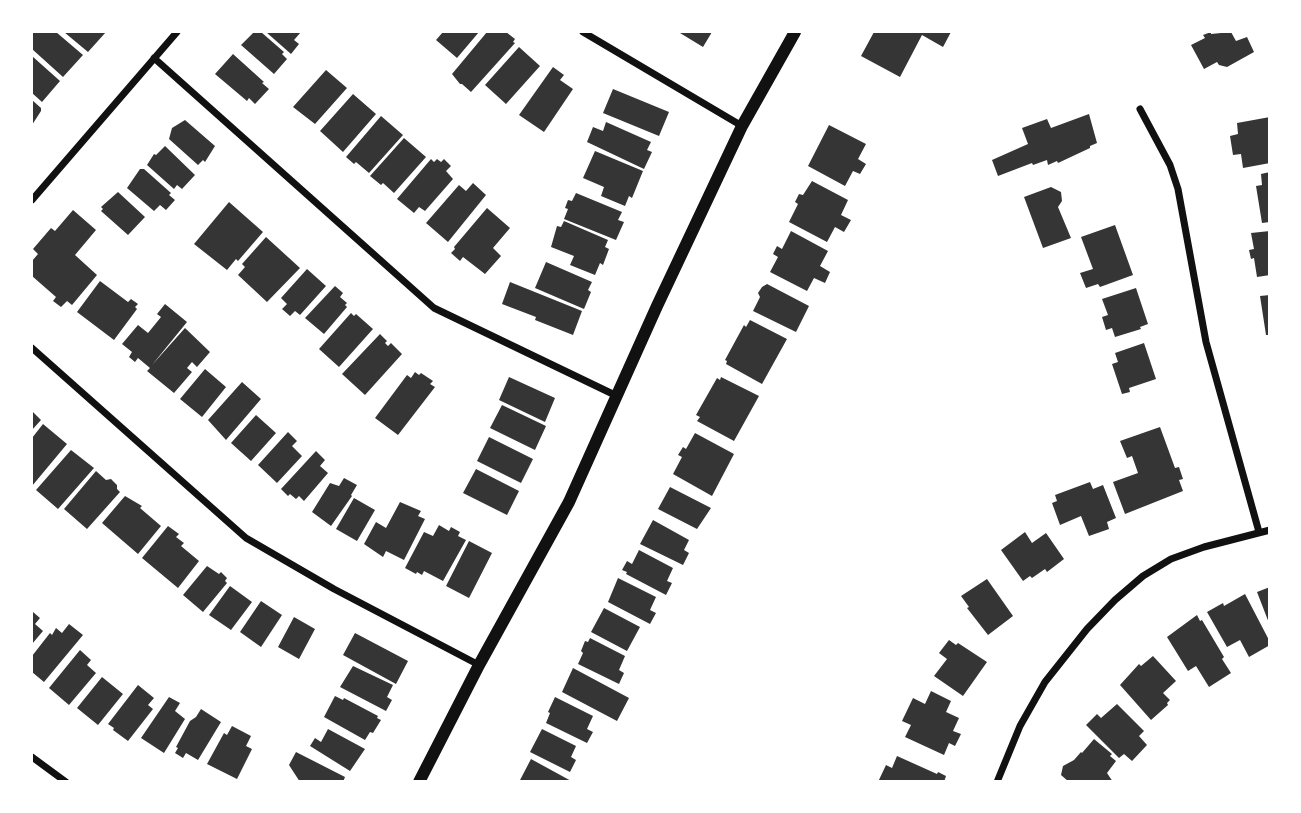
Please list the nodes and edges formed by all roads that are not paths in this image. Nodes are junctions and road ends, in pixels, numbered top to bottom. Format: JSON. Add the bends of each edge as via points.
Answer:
{"nodes":[{"id":1,"x":177,"y":32,"type":"edge"},
{"id":2,"x":583,"y":32,"type":"edge"},
{"id":3,"x":795,"y":32,"type":"edge"},
{"id":4,"x":154,"y":58,"type":"junction"},
{"id":5,"x":1140,"y":109,"type":"dead end"},
{"id":6,"x":742,"y":126,"type":"junction"},
{"id":7,"x":32,"y":200,"type":"edge"},
{"id":8,"x":32,"y":348,"type":"edge"},
{"id":9,"x":617,"y":396,"type":"junction"},
{"id":10,"x":1269,"y":530,"type":"edge"},
{"id":11,"x":1259,"y":532,"type":"junction"},
{"id":12,"x":479,"y":665,"type":"junction"},
{"id":13,"x":32,"y":757,"type":"edge"},
{"id":14,"x":66,"y":782,"type":"edge"},
{"id":15,"x":419,"y":782,"type":"edge"},
{"id":16,"x":997,"y":782,"type":"edge"}],
"edges":[{"from":1,"to":4,"type":"street"},
{"from":2,"to":6,"type":"street"},
{"from":3,"to":6,"type":"street"},
{"from":4,"to":7,"type":"street"},
{"from":4,"to":9,"type":"street","via":[[434,309]]},
{"from":5,"to":11,"type":"street","via":[[1178,189],[1206,342]]},
{"from":6,"to":9,"type":"street"},
{"from":8,"to":12,"type":"street","via":[[246,538]]},
{"from":9,"to":12,"type":"street","via":[[569,502]]},
{"from":10,"to":11,"type":"street"},
{"from":11,"to":16,"type":"street","via":[[1171,559],[1115,600],[1045,682]]},
{"from":12,"to":15,"type":"street"},
{"from":13,"to":14,"type":"street"}]}
